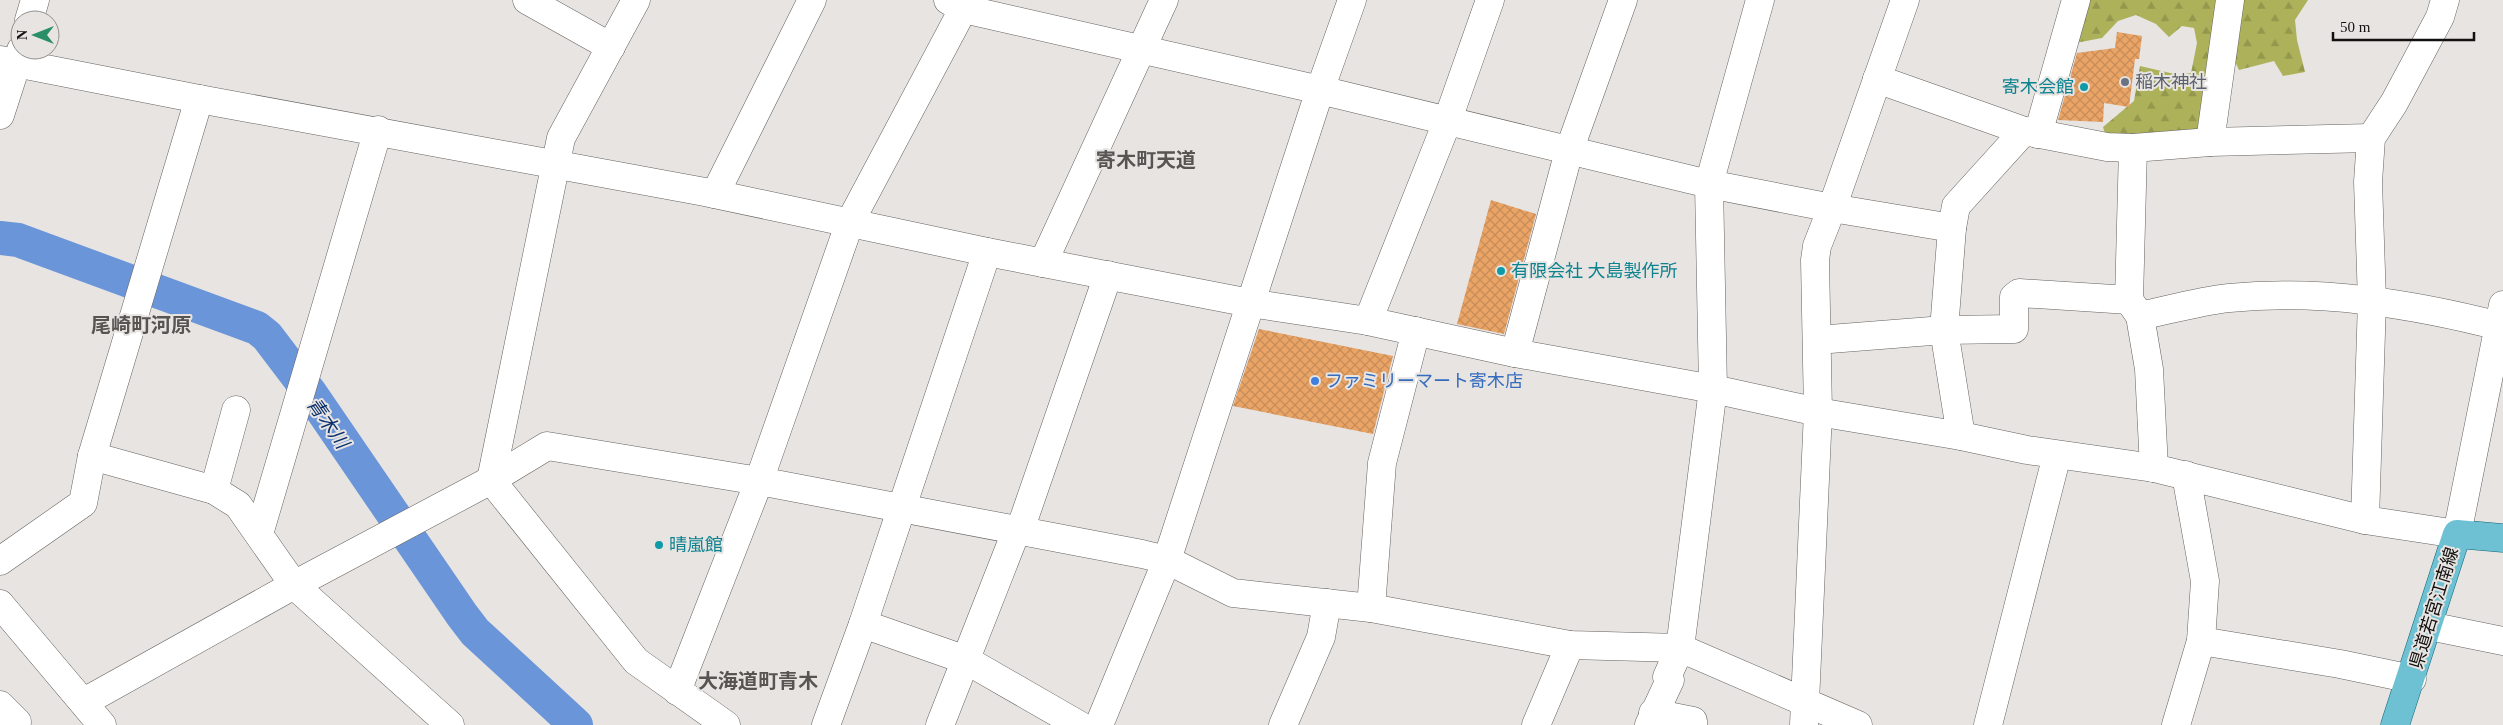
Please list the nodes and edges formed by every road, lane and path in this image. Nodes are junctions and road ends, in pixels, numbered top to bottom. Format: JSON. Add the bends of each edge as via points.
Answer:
{"nodes":[{"id":1,"x":528,"y":0,"type":"edge"},
{"id":2,"x":636,"y":0,"type":"edge"},
{"id":3,"x":812,"y":0,"type":"edge"},
{"id":4,"x":1164,"y":0,"type":"edge"},
{"id":5,"x":1352,"y":0,"type":"edge"},
{"id":6,"x":1490,"y":0,"type":"edge"},
{"id":7,"x":1623,"y":0,"type":"edge"},
{"id":8,"x":1760,"y":0,"type":"edge"},
{"id":9,"x":1905,"y":0,"type":"edge"},
{"id":10,"x":2076,"y":0,"type":"edge"},
{"id":11,"x":2230,"y":0,"type":"edge"},
{"id":12,"x":2445,"y":0,"type":"edge"},
{"id":13,"x":960,"y":3,"type":"edge"},
{"id":14,"x":611,"y":47,"type":"junction"},
{"id":15,"x":1141,"y":50,"type":"junction"},
{"id":16,"x":13,"y":60,"type":"edge"},
{"id":17,"x":22,"y":60,"type":"edge"},
{"id":18,"x":1876,"y":79,"type":"junction"},
{"id":19,"x":1320,"y":90,"type":"junction"},
{"id":20,"x":199,"y":99,"type":"junction"},
{"id":21,"x":0,"y":115,"type":"edge"},
{"id":22,"x":1447,"y":122,"type":"junction"},
{"id":23,"x":378,"y":130,"type":"junction"},
{"id":24,"x":2031,"y":133,"type":"junction"},
{"id":25,"x":2371,"y":138,"type":"junction"},
{"id":26,"x":2210,"y":142,"type":"junction"},
{"id":27,"x":2133,"y":148,"type":"junction"},
{"id":28,"x":1569,"y":151,"type":"junction"},
{"id":29,"x":554,"y":165,"type":"junction"},
{"id":30,"x":1709,"y":184,"type":"junction"},
{"id":31,"x":714,"y":194,"type":"junction"},
{"id":32,"x":1832,"y":208,"type":"junction"},
{"id":33,"x":850,"y":222,"type":"junction"},
{"id":34,"x":1952,"y":228,"type":"junction"},
{"id":35,"x":987,"y":252,"type":"junction"},
{"id":36,"x":1043,"y":263,"type":"junction"},
{"id":37,"x":1108,"y":275,"type":"junction"},
{"id":38,"x":2372,"y":301,"type":"junction"},
{"id":39,"x":1250,"y":303,"type":"junction"},
{"id":40,"x":2134,"y":308,"type":"junction"},
{"id":41,"x":2502,"y":320,"type":"edge"},
{"id":42,"x":1368,"y":321,"type":"junction"},
{"id":43,"x":1944,"y":330,"type":"junction"},
{"id":44,"x":1416,"y":332,"type":"junction"},
{"id":45,"x":1816,"y":340,"type":"junction"},
{"id":46,"x":1515,"y":353,"type":"junction"},
{"id":47,"x":1713,"y":389,"type":"junction"},
{"id":48,"x":236,"y":410,"type":"dead end"},
{"id":49,"x":1818,"y":412,"type":"junction"},
{"id":50,"x":1961,"y":436,"type":"junction"},
{"id":51,"x":2057,"y":455,"type":"junction"},
{"id":52,"x":92,"y":456,"type":"junction"},
{"id":53,"x":2154,"y":468,"type":"junction"},
{"id":54,"x":2186,"y":475,"type":"junction"},
{"id":55,"x":491,"y":480,"type":"junction"},
{"id":56,"x":759,"y":481,"type":"junction"},
{"id":57,"x":214,"y":490,"type":"junction"},
{"id":58,"x":902,"y":506,"type":"junction"},
{"id":59,"x":2365,"y":520,"type":"junction"},
{"id":60,"x":1018,"y":530,"type":"junction"},
{"id":61,"x":259,"y":534,"type":"junction"},
{"id":62,"x":2457,"y":534,"type":"junction"},
{"id":63,"x":2503,"y":538,"type":"edge"},
{"id":64,"x":1167,"y":560,"type":"junction"},
{"id":65,"x":0,"y":561,"type":"edge"},
{"id":66,"x":294,"y":585,"type":"junction"},
{"id":67,"x":1327,"y":603,"type":"junction"},
{"id":68,"x":0,"y":604,"type":"edge"},
{"id":69,"x":1371,"y":608,"type":"junction"},
{"id":70,"x":863,"y":624,"type":"junction"},
{"id":71,"x":2429,"y":626,"type":"junction"},
{"id":72,"x":2201,"y":641,"type":"junction"},
{"id":73,"x":2503,"y":641,"type":"edge"},
{"id":74,"x":1570,"y":645,"type":"junction"},
{"id":75,"x":1680,"y":648,"type":"junction"},
{"id":76,"x":966,"y":660,"type":"junction"},
{"id":77,"x":2412,"y":679,"type":"junction"},
{"id":78,"x":677,"y":691,"type":"junction"},
{"id":79,"x":84,"y":702,"type":"junction"},
{"id":80,"x":0,"y":705,"type":"edge"},
{"id":81,"x":1805,"y":713,"type":"edge"},
{"id":82,"x":1651,"y":719,"type":"edge"},
{"id":83,"x":8,"y":725,"type":"edge"},
{"id":84,"x":102,"y":725,"type":"edge"},
{"id":85,"x":450,"y":725,"type":"edge"},
{"id":86,"x":726,"y":725,"type":"edge"},
{"id":87,"x":826,"y":725,"type":"edge"},
{"id":88,"x":940,"y":725,"type":"edge"},
{"id":89,"x":1079,"y":725,"type":"edge"},
{"id":90,"x":1099,"y":725,"type":"edge"},
{"id":91,"x":1283,"y":725,"type":"edge"},
{"id":92,"x":1536,"y":725,"type":"edge"},
{"id":93,"x":1693,"y":725,"type":"edge"},
{"id":94,"x":1858,"y":725,"type":"edge"},
{"id":95,"x":1988,"y":725,"type":"edge"},
{"id":96,"x":2176,"y":725,"type":"edge"},
{"id":97,"x":2395,"y":725,"type":"edge"}],
"edges":[{"from":1,"to":14,"type":"street"},
{"from":2,"to":14,"type":"street"},
{"from":3,"to":31,"type":"street"},
{"from":4,"to":15,"type":"street"},
{"from":5,"to":19,"type":"street"},
{"from":6,"to":22,"type":"street"},
{"from":7,"to":28,"type":"street"},
{"from":8,"to":30,"type":"street"},
{"from":9,"to":18,"type":"street"},
{"from":10,"to":24,"type":"street"},
{"from":11,"to":26,"type":"street"},
{"from":12,"to":25,"type":"street","via":[[2440,17],[2394,103]]},
{"from":13,"to":15,"type":"street"},
{"from":13,"to":33,"type":"street"},
{"from":14,"to":29,"type":"street","via":[[561,138]]},
{"from":15,"to":19,"type":"street"},
{"from":15,"to":36,"type":"street"},
{"from":16,"to":21,"type":"street"},
{"from":17,"to":20,"type":"street"},
{"from":18,"to":24,"type":"street"},
{"from":18,"to":32,"type":"street"},
{"from":19,"to":22,"type":"street"},
{"from":19,"to":39,"type":"street"},
{"from":20,"to":23,"type":"street"},
{"from":20,"to":52,"type":"street"},
{"from":22,"to":28,"type":"street"},
{"from":22,"to":42,"type":"street"},
{"from":23,"to":29,"type":"street"},
{"from":23,"to":61,"type":"street"},
{"from":24,"to":27,"type":"street","via":[[2107,147]]},
{"from":24,"to":34,"type":"street","via":[[1956,206]]},
{"from":25,"to":26,"type":"street"},
{"from":25,"to":38,"type":"street","via":[[2368,182]]},
{"from":26,"to":27,"type":"street"},
{"from":27,"to":40,"type":"street"},
{"from":28,"to":30,"type":"street"},
{"from":28,"to":46,"type":"street"},
{"from":29,"to":31,"type":"street"},
{"from":29,"to":55,"type":"street"},
{"from":30,"to":32,"type":"street"},
{"from":30,"to":47,"type":"street"},
{"from":31,"to":33,"type":"street"},
{"from":32,"to":34,"type":"street"},
{"from":32,"to":45,"type":"street","via":[[1816,246]]},
{"from":33,"to":35,"type":"street"},
{"from":33,"to":56,"type":"street"},
{"from":34,"to":43,"type":"street"},
{"from":35,"to":36,"type":"street"},
{"from":35,"to":58,"type":"street"},
{"from":36,"to":37,"type":"street"},
{"from":37,"to":39,"type":"street"},
{"from":37,"to":60,"type":"street"},
{"from":38,"to":40,"type":"street","via":[[2296,294]]},
{"from":38,"to":41,"type":"street"},
{"from":38,"to":59,"type":"street"},
{"from":39,"to":42,"type":"street"},
{"from":39,"to":64,"type":"street"},
{"from":40,"to":43,"type":"street","via":[[2019,293],[2014,297],[2014,329]]},
{"from":40,"to":53,"type":"street","via":[[2149,369]]},
{"from":41,"to":62,"type":"street"},
{"from":42,"to":44,"type":"street"},
{"from":43,"to":45,"type":"street"},
{"from":43,"to":50,"type":"street"},
{"from":44,"to":46,"type":"street"},
{"from":44,"to":69,"type":"street","via":[[1382,463]]},
{"from":45,"to":49,"type":"street"},
{"from":46,"to":47,"type":"street"},
{"from":47,"to":49,"type":"street"},
{"from":47,"to":75,"type":"street"},
{"from":48,"to":57,"type":"street"},
{"from":49,"to":50,"type":"street"},
{"from":49,"to":81,"type":"street"},
{"from":50,"to":51,"type":"street"},
{"from":51,"to":53,"type":"street"},
{"from":51,"to":95,"type":"street"},
{"from":52,"to":57,"type":"street"},
{"from":52,"to":65,"type":"street","via":[[83,503]]},
{"from":53,"to":54,"type":"street"},
{"from":54,"to":59,"type":"street"},
{"from":54,"to":72,"type":"street","via":[[2205,581]]},
{"from":55,"to":56,"type":"street","via":[[547,446]]},
{"from":55,"to":66,"type":"street"},
{"from":55,"to":78,"type":"street","via":[[636,661]]},
{"from":56,"to":58,"type":"street"},
{"from":56,"to":78,"type":"street"},
{"from":57,"to":61,"type":"street","via":[[238,505]]},
{"from":58,"to":60,"type":"street"},
{"from":58,"to":70,"type":"street"},
{"from":59,"to":62,"type":"street"},
{"from":60,"to":64,"type":"street"},
{"from":60,"to":76,"type":"street"},
{"from":61,"to":66,"type":"street"},
{"from":62,"to":63,"type":"main road","name":"県道若宮江南線"},
{"from":62,"to":71,"type":"main road","name":"県道若宮江南線"},
{"from":64,"to":67,"type":"street","via":[[1233,592]]},
{"from":64,"to":90,"type":"street"},
{"from":66,"to":79,"type":"street"},
{"from":66,"to":85,"type":"street"},
{"from":67,"to":69,"type":"street"},
{"from":67,"to":91,"type":"street","via":[[1321,637]]},
{"from":68,"to":79,"type":"street"},
{"from":69,"to":74,"type":"street"},
{"from":70,"to":76,"type":"street"},
{"from":70,"to":87,"type":"street"},
{"from":71,"to":73,"type":"street"},
{"from":71,"to":77,"type":"main road","name":"県道若宮江南線"},
{"from":72,"to":77,"type":"street"},
{"from":72,"to":96,"type":"street"},
{"from":74,"to":75,"type":"street"},
{"from":74,"to":92,"type":"street"},
{"from":75,"to":81,"type":"street"},
{"from":75,"to":82,"type":"street","via":[[1667,677],[1670,680]]},
{"from":76,"to":88,"type":"street"},
{"from":76,"to":89,"type":"street"},
{"from":77,"to":97,"type":"main road","name":"県道若宮江南線"},
{"from":78,"to":86,"type":"street"},
{"from":79,"to":84,"type":"street"},
{"from":80,"to":83,"type":"street","via":[[17,722]]},
{"from":81,"to":94,"type":"street"},
{"from":82,"to":93,"type":"street","via":[[1693,721]]}]}
